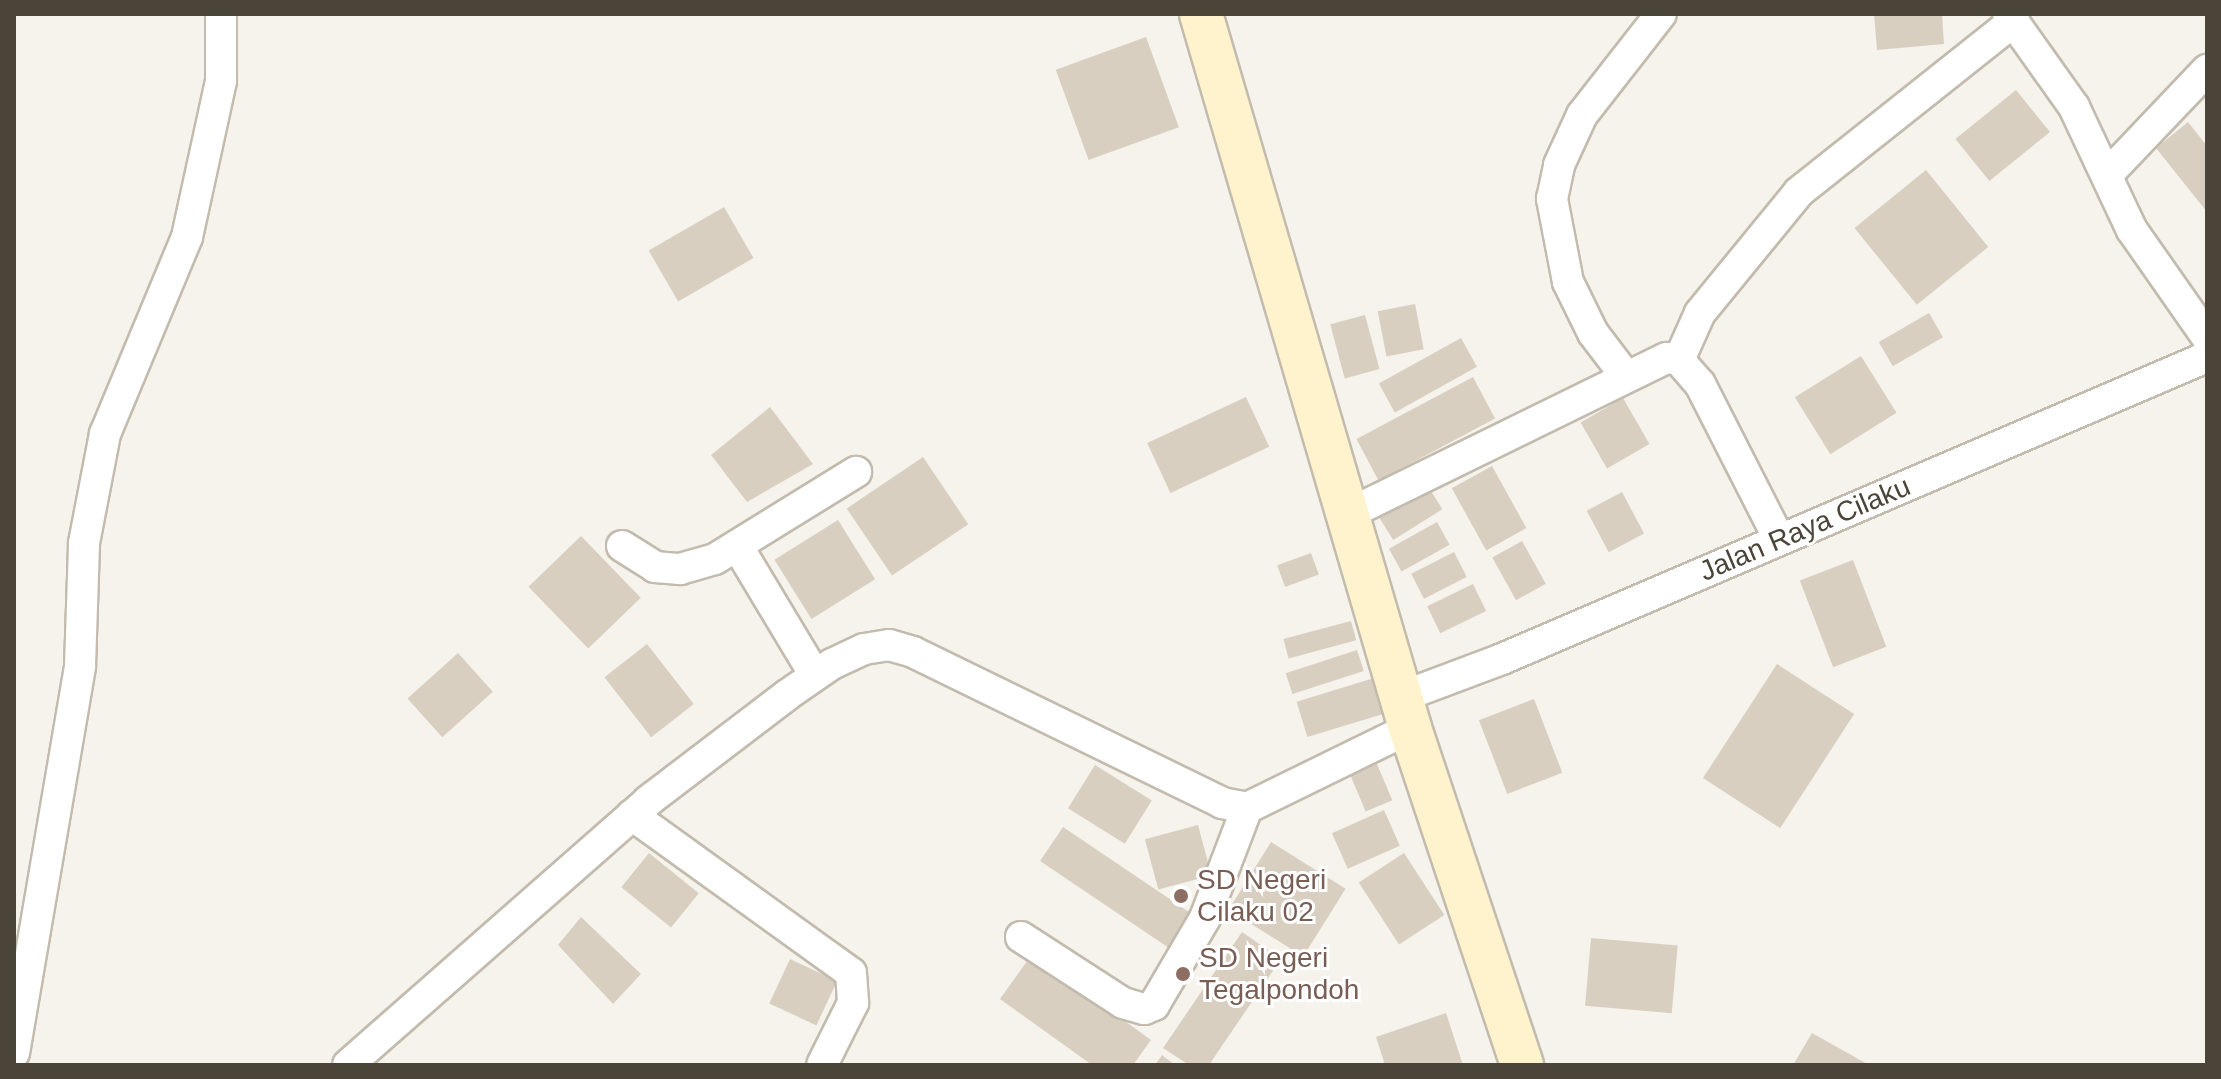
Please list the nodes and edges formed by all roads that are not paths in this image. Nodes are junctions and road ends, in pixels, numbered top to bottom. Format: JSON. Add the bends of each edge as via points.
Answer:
{"nodes":[{"id":1,"x":221,"y":14,"type":"edge"},
{"id":2,"x":1201,"y":14,"type":"edge"},
{"id":3,"x":1661,"y":14,"type":"edge"},
{"id":4,"x":2011,"y":18,"type":"edge"},
{"id":5,"x":2207,"y":70,"type":"edge"},
{"id":6,"x":2108,"y":174,"type":"junction"},
{"id":7,"x":2207,"y":337,"type":"edge"},
{"id":8,"x":2207,"y":357,"type":"edge"},
{"id":9,"x":1679,"y":360,"type":"junction"},
{"id":10,"x":1625,"y":375,"type":"junction"},
{"id":11,"x":856,"y":472,"type":"dead end"},
{"id":12,"x":1348,"y":514,"type":"junction"},
{"id":13,"x":1779,"y":539,"type":"junction"},
{"id":14,"x":622,"y":546,"type":"dead end"},
{"id":15,"x":738,"y":547,"type":"junction"},
{"id":16,"x":815,"y":675,"type":"junction"},
{"id":17,"x":1406,"y":712,"type":"junction"},
{"id":18,"x":1247,"y":808,"type":"junction"},
{"id":19,"x":632,"y":815,"type":"junction"},
{"id":20,"x":1021,"y":937,"type":"dead end"},
{"id":21,"x":14,"y":1053,"type":"edge"},
{"id":22,"x":348,"y":1065,"type":"edge"},
{"id":23,"x":822,"y":1065,"type":"edge"},
{"id":24,"x":1522,"y":1065,"type":"edge"}],
"edges":[{"from":1,"to":21,"type":"street","via":[[221,81],[187,237],[105,434],[84,543],[80,666]]},
{"from":2,"to":12,"type":"street"},
{"from":3,"to":10,"type":"street","via":[[1582,115],[1559,165],[1552,199],[1568,282],[1593,333]]},
{"from":4,"to":6,"type":"street","via":[[2074,107]]},
{"from":4,"to":9,"type":"street","via":[[1799,192],[1700,313]]},
{"from":5,"to":6,"type":"street"},
{"from":6,"to":7,"type":"street","via":[[2132,230]]},
{"from":8,"to":13,"type":"street","name":"Jalan Raya Cilaku"},
{"from":9,"to":10,"type":"street","via":[[1653,361]]},
{"from":9,"to":13,"type":"street","via":[[1700,384]]},
{"from":10,"to":12,"type":"street"},
{"from":11,"to":15,"type":"street"},
{"from":12,"to":17,"type":"street"},
{"from":13,"to":17,"type":"street","name":"Jalan Raya Cilaku","via":[[1502,659]]},
{"from":14,"to":15,"type":"street","via":[[655,567],[680,569]]},
{"from":15,"to":16,"type":"street"},
{"from":16,"to":18,"type":"street","via":[[864,649],[889,645],[1222,803]]},
{"from":16,"to":19,"type":"street"},
{"from":17,"to":18,"type":"street","name":"Jalan Raya Cilaku"},
{"from":17,"to":24,"type":"street"},
{"from":18,"to":20,"type":"street","via":[[1205,918],[1154,1005],[1144,1009],[1123,1003]]},
{"from":19,"to":22,"type":"street"},
{"from":19,"to":23,"type":"street","via":[[851,973],[853,1003]]}]}
